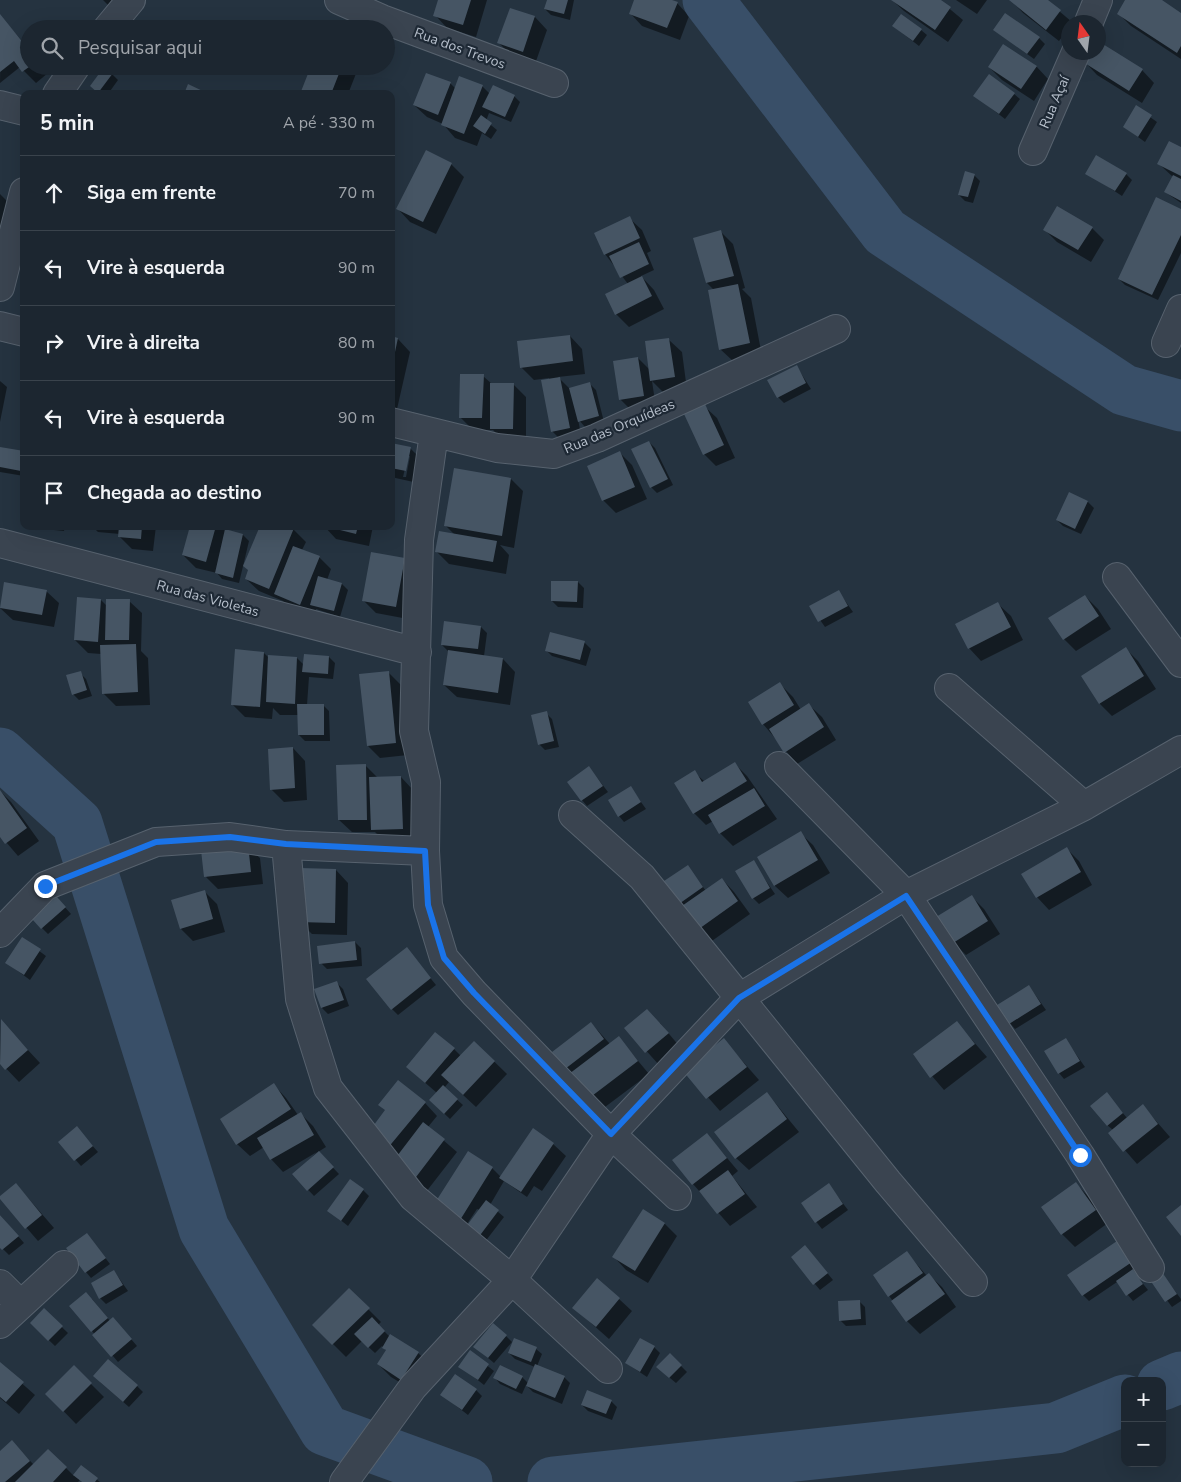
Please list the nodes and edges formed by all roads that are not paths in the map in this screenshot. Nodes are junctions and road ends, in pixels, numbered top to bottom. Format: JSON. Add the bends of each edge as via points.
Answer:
{"nodes":[{"id":1,"x":131,"y":0,"type":"edge"},
{"id":2,"x":339,"y":0,"type":"edge"},
{"id":3,"x":1098,"y":0,"type":"edge"},
{"id":4,"x":387,"y":10,"type":"edge"},
{"id":5,"x":1092,"y":15,"type":"edge"},
{"id":6,"x":114,"y":20,"type":"edge"},
{"id":7,"x":1073,"y":60,"type":"edge"},
{"id":8,"x":70,"y":75,"type":"edge"},
{"id":9,"x":554,"y":83,"type":"dead end"},
{"id":10,"x":60,"y":90,"type":"edge"},
{"id":11,"x":0,"y":105,"type":"edge"},
{"id":12,"x":20,"y":110,"type":"edge"},
{"id":13,"x":1033,"y":151,"type":"dead end"},
{"id":14,"x":20,"y":208,"type":"edge"},
{"id":15,"x":0,"y":287,"type":"edge"},
{"id":16,"x":1181,"y":309,"type":"edge"},
{"id":17,"x":0,"y":326,"type":"edge"},
{"id":18,"x":836,"y":329,"type":"dead end"},
{"id":19,"x":20,"y":331,"type":"edge"},
{"id":20,"x":1166,"y":343,"type":"dead end"},
{"id":21,"x":395,"y":423,"type":"edge"},
{"id":22,"x":434,"y":433,"type":"junction"},
{"id":23,"x":0,"y":543,"type":"edge"},
{"id":24,"x":1117,"y":577,"type":"dead end"},
{"id":25,"x":417,"y":652,"type":"junction"},
{"id":26,"x":1181,"y":662,"type":"edge"},
{"id":27,"x":950,"y":688,"type":"dead end"},
{"id":28,"x":1181,"y":750,"type":"edge"},
{"id":29,"x":779,"y":766,"type":"dead end"},
{"id":30,"x":1084,"y":806,"type":"junction"},
{"id":31,"x":572,"y":814,"type":"dead end"},
{"id":32,"x":286,"y":844,"type":"junction"},
{"id":33,"x":425,"y":851,"type":"junction"},
{"id":34,"x":906,"y":896,"type":"junction"},
{"id":35,"x":0,"y":933,"type":"edge"},
{"id":36,"x":739,"y":998,"type":"junction"},
{"id":37,"x":611,"y":1134,"type":"junction"},
{"id":38,"x":677,"y":1196,"type":"dead end"},
{"id":39,"x":64,"y":1264,"type":"dead end"},
{"id":40,"x":1150,"y":1268,"type":"dead end"},
{"id":41,"x":512,"y":1280,"type":"junction"},
{"id":42,"x":973,"y":1282,"type":"dead end"},
{"id":43,"x":0,"y":1284,"type":"edge"},
{"id":44,"x":20,"y":1304,"type":"junction"},
{"id":45,"x":0,"y":1324,"type":"edge"},
{"id":46,"x":608,"y":1369,"type":"dead end"},
{"id":47,"x":344,"y":1482,"type":"edge"}],
"edges":[{"from":1,"to":6,"type":"street"},
{"from":2,"to":4,"type":"street","name":"Rua dos Trevos"},
{"from":3,"to":5,"type":"street"},
{"from":4,"to":9,"type":"street","name":"Rua dos Trevos"},
{"from":7,"to":13,"type":"street","name":"Rua Açaí"},
{"from":8,"to":10,"type":"street"},
{"from":11,"to":12,"type":"street"},
{"from":14,"to":15,"type":"street"},
{"from":16,"to":20,"type":"street"},
{"from":17,"to":19,"type":"street"},
{"from":18,"to":22,"type":"street","name":"Rua das Orquídeas","via":[[597,438],[554,454],[497,448]]},
{"from":21,"to":22,"type":"street","name":"Rua das Orquídeas"},
{"from":22,"to":25,"type":"street","via":[[419,540]]},
{"from":23,"to":25,"type":"street","name":"Rua das Violetas"},
{"from":24,"to":26,"type":"street"},
{"from":25,"to":33,"type":"street","via":[[414,731],[426,782]]},
{"from":27,"to":30,"type":"street"},
{"from":28,"to":30,"type":"street"},
{"from":29,"to":34,"type":"street"},
{"from":30,"to":34,"type":"street"},
{"from":31,"to":36,"type":"street","via":[[642,877]]},
{"from":32,"to":33,"type":"street"},
{"from":32,"to":35,"type":"street","via":[[230,837],[156,842],[45,886]]},
{"from":32,"to":41,"type":"street","via":[[300,999],[328,1088],[413,1198]]},
{"from":33,"to":37,"type":"street","via":[[428,905],[444,958]]},
{"from":34,"to":36,"type":"street"},
{"from":34,"to":40,"type":"street","via":[[1080,1155]]},
{"from":36,"to":37,"type":"street"},
{"from":36,"to":42,"type":"street"},
{"from":37,"to":38,"type":"street"},
{"from":37,"to":41,"type":"street"},
{"from":39,"to":44,"type":"street"},
{"from":41,"to":46,"type":"street"},
{"from":41,"to":47,"type":"street","via":[[413,1387]]},
{"from":43,"to":44,"type":"street"},
{"from":44,"to":45,"type":"street"}]}
